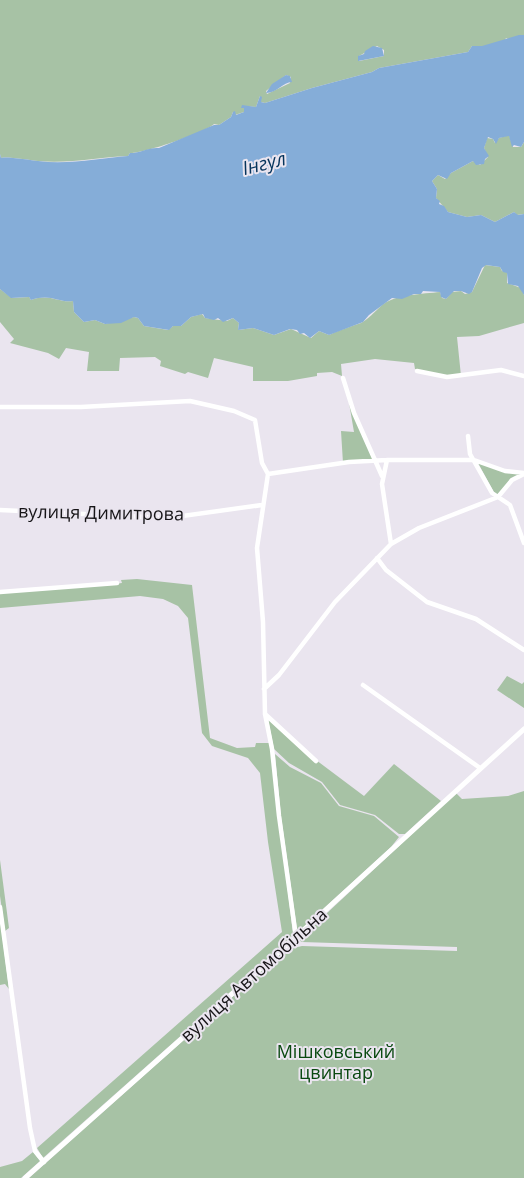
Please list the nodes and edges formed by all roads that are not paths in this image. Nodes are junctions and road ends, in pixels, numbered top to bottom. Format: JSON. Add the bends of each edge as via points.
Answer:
{"nodes":[{"id":1,"x":417,"y":371,"type":"dead end"},
{"id":2,"x":524,"y":376,"type":"edge"},
{"id":3,"x":342,"y":378,"type":"dead end"},
{"id":4,"x":0,"y":406,"type":"edge"},
{"id":5,"x":468,"y":436,"type":"dead end"},
{"id":6,"x":387,"y":460,"type":"junction"},
{"id":7,"x":474,"y":460,"type":"junction"},
{"id":8,"x":375,"y":461,"type":"junction"},
{"id":9,"x":524,"y":473,"type":"edge"},
{"id":10,"x":268,"y":474,"type":"junction"},
{"id":11,"x":382,"y":476,"type":"junction"},
{"id":12,"x":506,"y":487,"type":"junction"},
{"id":13,"x":498,"y":498,"type":"junction"},
{"id":14,"x":508,"y":502,"type":"junction"},
{"id":15,"x":262,"y":505,"type":"junction"},
{"id":16,"x":0,"y":510,"type":"edge"},
{"id":17,"x":524,"y":543,"type":"edge"},
{"id":18,"x":391,"y":544,"type":"junction"},
{"id":19,"x":376,"y":558,"type":"junction"},
{"id":20,"x":117,"y":583,"type":"dead end"},
{"id":21,"x":0,"y":592,"type":"edge"},
{"id":22,"x":524,"y":650,"type":"edge"},
{"id":23,"x":264,"y":674,"type":"junction"},
{"id":24,"x":277,"y":678,"type":"junction"},
{"id":25,"x":363,"y":685,"type":"dead end"},
{"id":26,"x":264,"y":689,"type":"junction"},
{"id":27,"x":265,"y":714,"type":"junction"},
{"id":28,"x":524,"y":729,"type":"edge"},
{"id":29,"x":316,"y":761,"type":"dead end"},
{"id":30,"x":480,"y":768,"type":"junction"},
{"id":31,"x":0,"y":907,"type":"edge"},
{"id":32,"x":296,"y":937,"type":"junction"},
{"id":33,"x":44,"y":1162,"type":"junction"},
{"id":34,"x":25,"y":1178,"type":"edge"}],
"edges":[{"from":1,"to":2,"type":"street","via":[[447,377],[494,370]]},
{"from":3,"to":8,"type":"street"},
{"from":4,"to":10,"type":"street","via":[[80,407],[190,401],[234,411],[256,420],[262,463]]},
{"from":5,"to":7,"type":"street"},
{"from":6,"to":7,"type":"street"},
{"from":6,"to":8,"type":"street"},
{"from":6,"to":11,"type":"street"},
{"from":7,"to":9,"type":"street","via":[[505,471]]},
{"from":7,"to":13,"type":"street"},
{"from":8,"to":10,"type":"street"},
{"from":8,"to":11,"type":"street"},
{"from":9,"to":12,"type":"street"},
{"from":10,"to":15,"type":"street"},
{"from":11,"to":18,"type":"street"},
{"from":12,"to":13,"type":"street"},
{"from":12,"to":14,"type":"street","via":[[504,495]]},
{"from":13,"to":14,"type":"street"},
{"from":13,"to":18,"type":"street","via":[[420,528]]},
{"from":14,"to":17,"type":"street"},
{"from":15,"to":16,"type":"street","name":"вулиця Димитрова","via":[[168,518]]},
{"from":15,"to":23,"type":"street","via":[[257,548]]},
{"from":18,"to":19,"type":"street"},
{"from":19,"to":22,"type":"street","via":[[386,570],[427,602],[487,625]]},
{"from":19,"to":24,"type":"street","via":[[322,617]]},
{"from":20,"to":21,"type":"street"},
{"from":23,"to":24,"type":"street"},
{"from":23,"to":26,"type":"street"},
{"from":24,"to":26,"type":"street"},
{"from":25,"to":30,"type":"street"},
{"from":26,"to":27,"type":"street"},
{"from":27,"to":29,"type":"street"},
{"from":27,"to":32,"type":"street"},
{"from":28,"to":30,"type":"street","name":"вулиця Автомобільна"},
{"from":30,"to":32,"type":"street","name":"вулиця Автомобільна"},
{"from":31,"to":33,"type":"street","via":[[30,1128],[35,1151]]},
{"from":32,"to":33,"type":"street","name":"вулиця Автомобільна"},
{"from":33,"to":34,"type":"street","name":"вулиця Автомобільна"}]}
